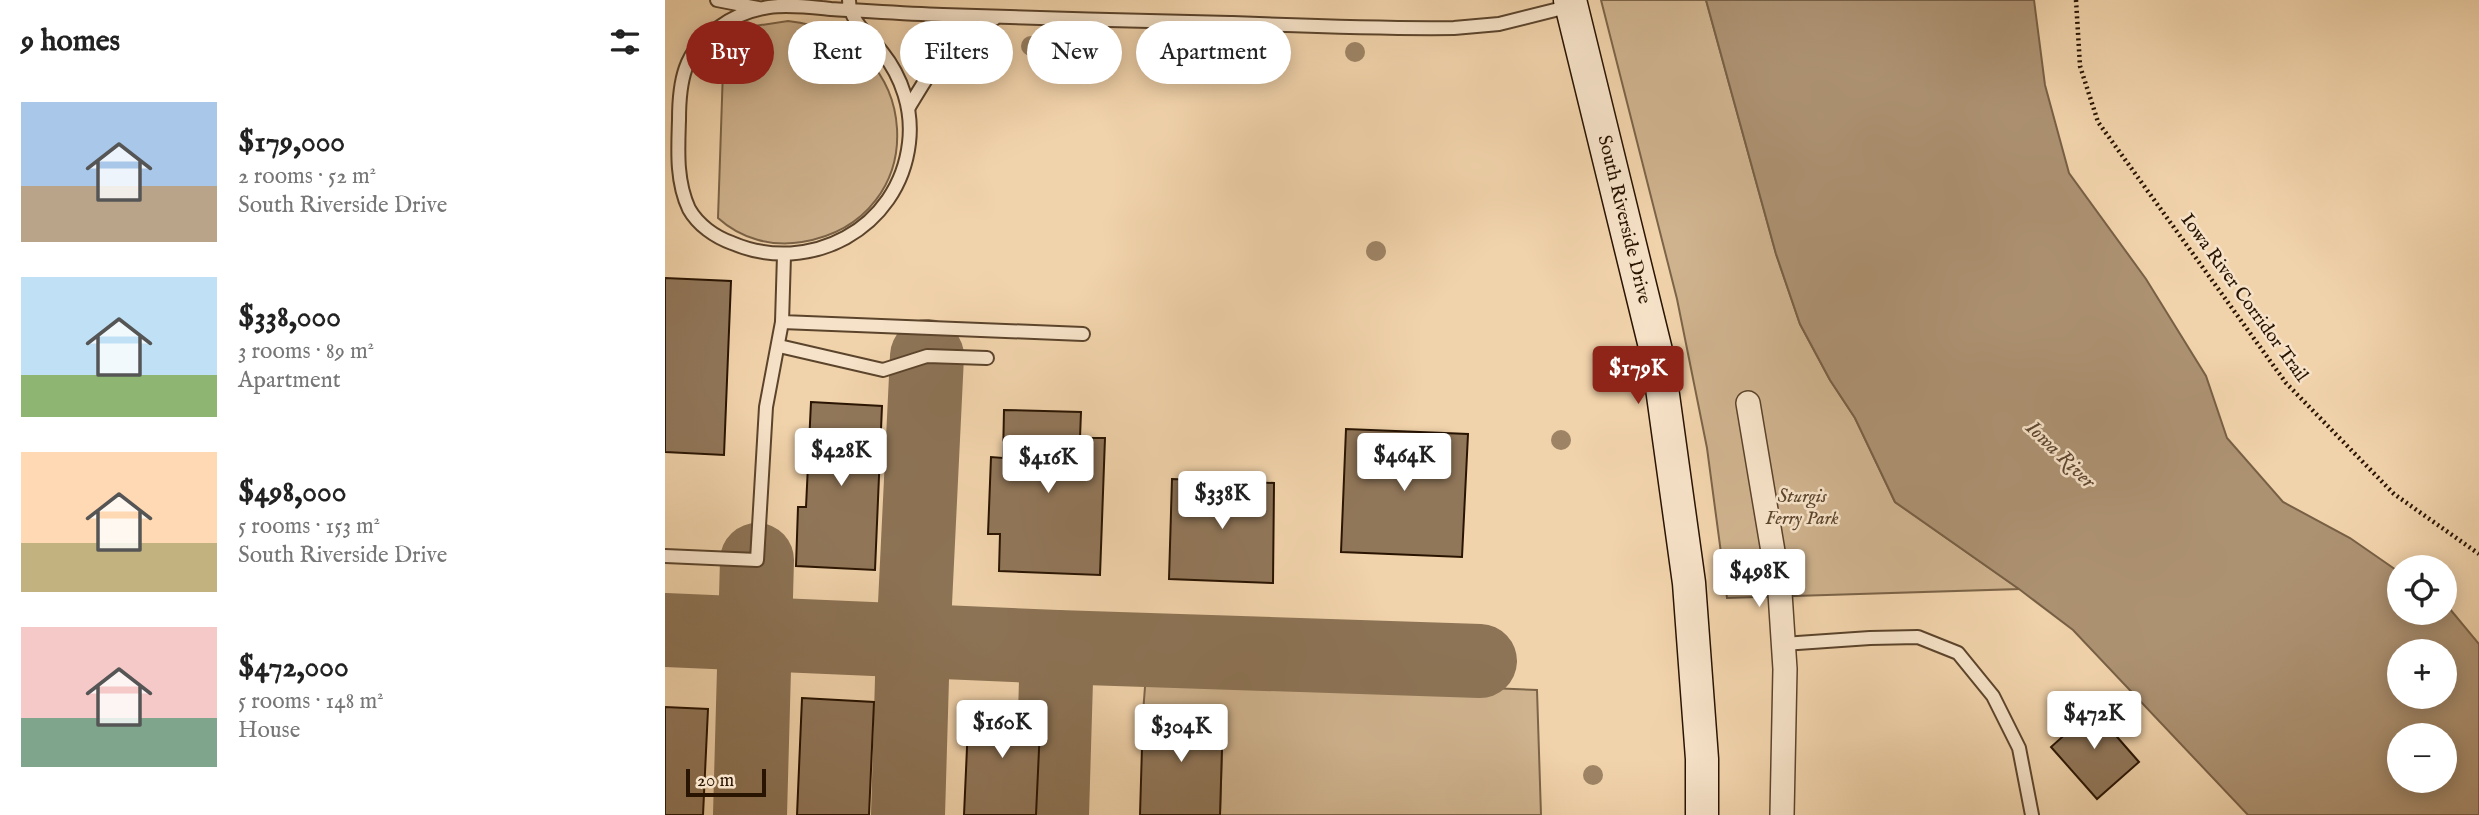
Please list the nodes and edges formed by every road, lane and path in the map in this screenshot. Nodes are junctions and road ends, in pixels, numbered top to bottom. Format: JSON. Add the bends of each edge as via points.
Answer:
{"nodes":[{"id":1,"x":717,"y":0,"type":"edge"},
{"id":2,"x":939,"y":0,"type":"edge"},
{"id":3,"x":2076,"y":0,"type":"edge"},
{"id":4,"x":1570,"y":3,"type":"edge"},
{"id":5,"x":849,"y":5,"type":"edge"},
{"id":6,"x":762,"y":8,"type":"junction"},
{"id":7,"x":939,"y":15,"type":"junction"},
{"id":8,"x":1000,"y":17,"type":"junction"},
{"id":9,"x":909,"y":107,"type":"junction"},
{"id":10,"x":784,"y":255,"type":"junction"},
{"id":11,"x":782,"y":322,"type":"junction"},
{"id":12,"x":1083,"y":334,"type":"dead end"},
{"id":13,"x":779,"y":346,"type":"junction"},
{"id":14,"x":987,"y":358,"type":"dead end"},
{"id":15,"x":1748,"y":403,"type":"dead end"},
{"id":16,"x":2479,"y":554,"type":"edge"},
{"id":17,"x":665,"y":556,"type":"edge"},
{"id":18,"x":1783,"y":644,"type":"junction"},
{"id":19,"x":1702,"y":815,"type":"edge"},
{"id":20,"x":1782,"y":815,"type":"edge"},
{"id":21,"x":2032,"y":815,"type":"edge"}],
"edges":[{"from":1,"to":6,"type":"lane"},
{"from":2,"to":7,"type":"lane"},
{"from":3,"to":16,"type":"path","name":"Iowa River Corridor Trail","via":[[2080,66],[2098,122],[2286,383],[2394,494]]},
{"from":4,"to":8,"type":"lane","via":[[1499,24],[1454,28]]},
{"from":4,"to":19,"type":"main road","name":"South Riverside Drive","via":[[1658,359],[1689,583]]},
{"from":5,"to":6,"type":"lane"},
{"from":5,"to":7,"type":"lane"},
{"from":5,"to":9,"type":"lane","via":[[885,55]]},
{"from":6,"to":10,"type":"lane","via":[[736,15],[706,36],[683,71],[679,181],[691,212],[714,236],[752,252]]},
{"from":7,"to":8,"type":"lane"},
{"from":8,"to":9,"type":"lane","via":[[969,30],[947,51]]},
{"from":9,"to":10,"type":"lane","via":[[909,144],[899,181],[881,210],[854,233],[820,250]]},
{"from":10,"to":11,"type":"lane"},
{"from":11,"to":12,"type":"lane"},
{"from":11,"to":13,"type":"lane"},
{"from":13,"to":14,"type":"lane","via":[[883,370],[926,356]]},
{"from":13,"to":17,"type":"lane","via":[[767,397],[757,560]]},
{"from":15,"to":18,"type":"street","via":[[1780,593]]},
{"from":18,"to":20,"type":"street"},
{"from":18,"to":21,"type":"lane","via":[[1918,637],[1958,653],[1993,696],[2019,748]]}]}
